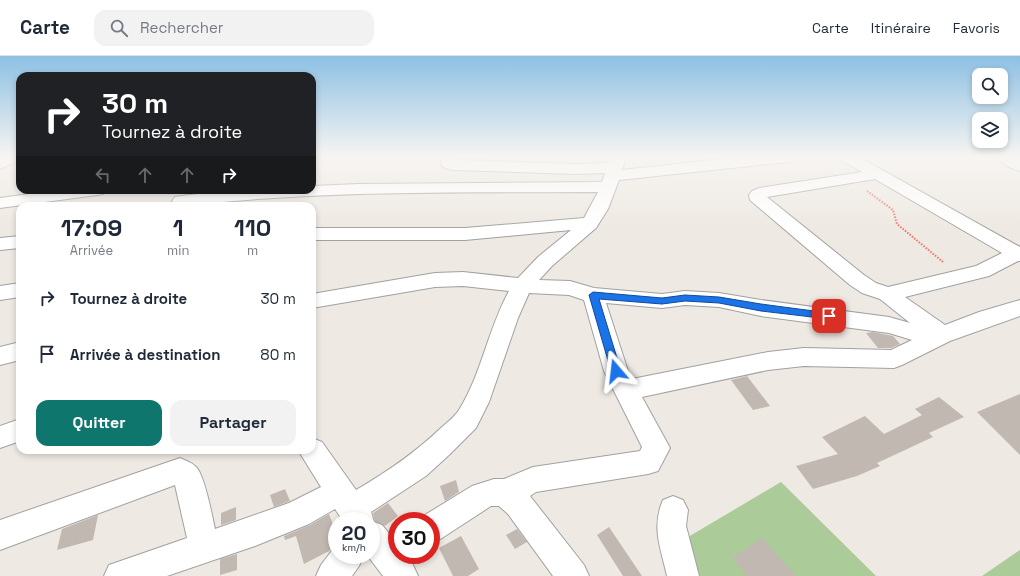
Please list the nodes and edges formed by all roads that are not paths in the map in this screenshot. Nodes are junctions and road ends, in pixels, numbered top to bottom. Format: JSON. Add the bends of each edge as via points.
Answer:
{"nodes":[{"id":1,"x":474,"y":181,"type":"edge"},
{"id":2,"x":610,"y":181,"type":"edge"},
{"id":3,"x":837,"y":181,"type":"edge"},
{"id":4,"x":891,"y":181,"type":"edge"},
{"id":5,"x":316,"y":191,"type":"edge"},
{"id":6,"x":67,"y":194,"type":"edge"},
{"id":7,"x":242,"y":194,"type":"edge"},
{"id":8,"x":180,"y":199,"type":"edge"},
{"id":9,"x":0,"y":203,"type":"edge"},
{"id":10,"x":589,"y":224,"type":"junction"},
{"id":11,"x":316,"y":234,"type":"edge"},
{"id":12,"x":16,"y":242,"type":"edge"},
{"id":13,"x":0,"y":244,"type":"edge"},
{"id":14,"x":1018,"y":254,"type":"edge"},
{"id":15,"x":523,"y":286,"type":"junction"},
{"id":16,"x":16,"y":291,"type":"edge"},
{"id":17,"x":0,"y":293,"type":"edge"},
{"id":18,"x":887,"y":294,"type":"junction"},
{"id":19,"x":593,"y":295,"type":"junction"},
{"id":20,"x":316,"y":300,"type":"edge"},
{"id":21,"x":1020,"y":308,"type":"edge"},
{"id":22,"x":939,"y":336,"type":"junction"},
{"id":23,"x":16,"y":352,"type":"edge"},
{"id":24,"x":0,"y":356,"type":"edge"},
{"id":25,"x":626,"y":390,"type":"junction"},
{"id":26,"x":16,"y":431,"type":"edge"},
{"id":27,"x":0,"y":437,"type":"edge"},
{"id":28,"x":315,"y":454,"type":"edge"},
{"id":29,"x":505,"y":494,"type":"junction"},
{"id":30,"x":350,"y":507,"type":"edge"},
{"id":31,"x":673,"y":510,"type":"dead end"},
{"id":32,"x":440,"y":522,"type":"edge"},
{"id":33,"x":0,"y":535,"type":"edge"},
{"id":34,"x":205,"y":548,"type":"junction"},
{"id":35,"x":341,"y":564,"type":"edge"},
{"id":36,"x":120,"y":576,"type":"edge"},
{"id":37,"x":332,"y":576,"type":"edge"},
{"id":38,"x":573,"y":576,"type":"edge"},
{"id":39,"x":684,"y":576,"type":"edge"}],
"edges":[{"from":1,"to":5,"type":"street"},
{"from":2,"to":10,"type":"street","via":[[602,206]]},
{"from":3,"to":18,"type":"street","via":[[765,192],[758,195],[759,200],[856,280]]},
{"from":4,"to":14,"type":"street"},
{"from":6,"to":9,"type":"street"},
{"from":7,"to":8,"type":"street"},
{"from":10,"to":11,"type":"street","via":[[464,234]]},
{"from":10,"to":15,"type":"street","via":[[537,270]]},
{"from":12,"to":13,"type":"street"},
{"from":14,"to":18,"type":"street","via":[[982,271]]},
{"from":15,"to":19,"type":"street","via":[[570,288]]},
{"from":15,"to":20,"type":"street","via":[[447,279]]},
{"from":15,"to":30,"type":"street","via":[[501,331],[480,392],[467,419],[435,453],[392,485]]},
{"from":16,"to":17,"type":"street"},
{"from":18,"to":22,"type":"street"},
{"from":19,"to":22,"type":"street","via":[[662,301],[685,298],[719,300],[889,325]]},
{"from":19,"to":25,"type":"street","via":[[616,371]]},
{"from":21,"to":22,"type":"street"},
{"from":22,"to":25,"type":"street","via":[[894,359],[797,358],[740,366]]},
{"from":23,"to":24,"type":"street"},
{"from":25,"to":29,"type":"street","via":[[656,448],[648,462],[533,480]]},
{"from":26,"to":27,"type":"street"},
{"from":28,"to":30,"type":"street"},
{"from":29,"to":32,"type":"street","via":[[494,492],[482,496]]},
{"from":29,"to":38,"type":"street","via":[[518,504]]},
{"from":30,"to":34,"type":"street","via":[[298,514]]},
{"from":31,"to":39,"type":"street","via":[[670,526]]},
{"from":33,"to":34,"type":"street","via":[[180,471],[187,477]]},
{"from":34,"to":36,"type":"street"},
{"from":35,"to":37,"type":"street"}]}
